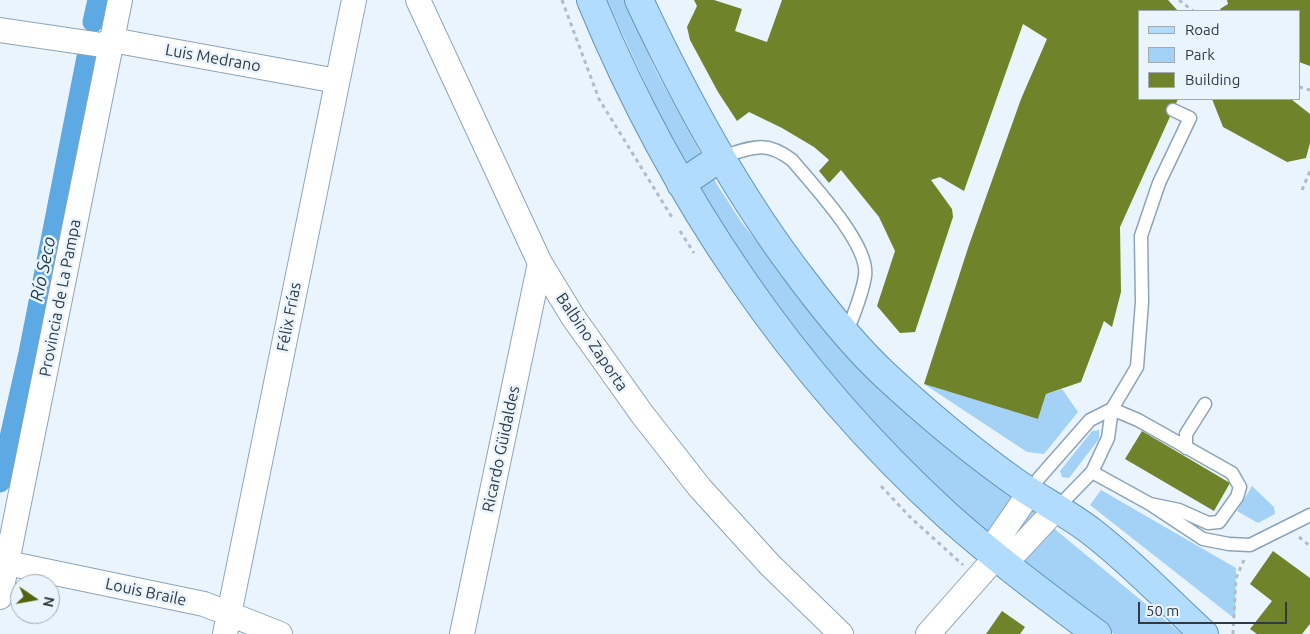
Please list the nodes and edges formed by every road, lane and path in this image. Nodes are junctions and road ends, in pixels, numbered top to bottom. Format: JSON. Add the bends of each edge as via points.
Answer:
{"nodes":[{"id":1,"x":120,"y":0,"type":"edge"},
{"id":2,"x":354,"y":0,"type":"edge"},
{"id":3,"x":418,"y":0,"type":"edge"},
{"id":4,"x":591,"y":0,"type":"edge"},
{"id":5,"x":639,"y":0,"type":"edge"},
{"id":6,"x":1179,"y":0,"type":"edge"},
{"id":7,"x":1192,"y":10,"type":"edge"},
{"id":8,"x":0,"y":30,"type":"edge"},
{"id":9,"x":96,"y":43,"type":"junction"},
{"id":10,"x":337,"y":81,"type":"junction"},
{"id":11,"x":1173,"y":110,"type":"dead end"},
{"id":12,"x":721,"y":157,"type":"junction"},
{"id":13,"x":1310,"y":171,"type":"edge"},
{"id":14,"x":681,"y":184,"type":"junction"},
{"id":15,"x":1302,"y":190,"type":"dead end"},
{"id":16,"x":540,"y":263,"type":"junction"},
{"id":17,"x":846,"y":334,"type":"junction"},
{"id":18,"x":1205,"y":404,"type":"dead end"},
{"id":19,"x":1112,"y":409,"type":"junction"},
{"id":20,"x":1186,"y":448,"type":"junction"},
{"id":21,"x":1092,"y":472,"type":"junction"},
{"id":22,"x":1030,"y":492,"type":"junction"},
{"id":23,"x":1150,"y":504,"type":"junction"},
{"id":24,"x":1056,"y":509,"type":"junction"},
{"id":25,"x":1310,"y":515,"type":"edge"},
{"id":26,"x":1250,"y":545,"type":"junction"},
{"id":27,"x":996,"y":557,"type":"junction"},
{"id":28,"x":7,"y":563,"type":"junction"},
{"id":29,"x":0,"y":597,"type":"edge"},
{"id":30,"x":227,"y":623,"type":"edge"},
{"id":31,"x":280,"y":634,"type":"edge"},
{"id":32,"x":462,"y":634,"type":"edge"},
{"id":33,"x":841,"y":634,"type":"edge"},
{"id":34,"x":928,"y":634,"type":"edge"},
{"id":35,"x":1097,"y":634,"type":"edge"},
{"id":36,"x":1204,"y":634,"type":"edge"},
{"id":37,"x":1233,"y":634,"type":"edge"}],
"edges":[{"from":1,"to":9,"type":"street","name":"Provincia de La Pampa"},
{"from":2,"to":10,"type":"street","name":"Félix Frías"},
{"from":3,"to":16,"type":"street","name":"Balbino Zaporta"},
{"from":4,"to":14,"type":"main road","via":[[647,121]]},
{"from":5,"to":12,"type":"main road","via":[[673,73]]},
{"from":6,"to":7,"type":"path"},
{"from":8,"to":9,"type":"street","name":"Luis Medrano"},
{"from":9,"to":10,"type":"street","name":"Luis Medrano"},
{"from":9,"to":28,"type":"street","name":"Provincia de La Pampa"},
{"from":10,"to":30,"type":"street","name":"Félix Frías"},
{"from":11,"to":19,"type":"lane","via":[[1190,118],[1159,183],[1141,236],[1142,302],[1137,367]]},
{"from":12,"to":14,"type":"main road"},
{"from":12,"to":17,"type":"main road","via":[[779,249]]},
{"from":12,"to":17,"type":"lane","via":[[768,146],[782,152],[850,232],[866,274]]},
{"from":13,"to":15,"type":"path"},
{"from":14,"to":27,"type":"main road","via":[[744,283],[840,408],[946,514]]},
{"from":16,"to":32,"type":"street","name":"Ricardo Güidaldes"},
{"from":16,"to":33,"type":"street","name":"Balbino Zaporta","via":[[573,317],[677,460],[732,525]]},
{"from":17,"to":22,"type":"main road","via":[[917,403]]},
{"from":18,"to":20,"type":"lane","via":[[1186,434]]},
{"from":19,"to":20,"type":"lane"},
{"from":19,"to":21,"type":"lane","via":[[1108,438]]},
{"from":19,"to":22,"type":"lane","via":[[1090,420]]},
{"from":20,"to":23,"type":"lane","via":[[1232,473],[1240,487],[1237,498],[1219,522],[1208,523],[1179,510]]},
{"from":21,"to":23,"type":"lane"},
{"from":21,"to":24,"type":"lane"},
{"from":22,"to":24,"type":"main road"},
{"from":22,"to":27,"type":"street","via":[[997,540]]},
{"from":23,"to":26,"type":"lane","via":[[1203,539]]},
{"from":24,"to":27,"type":"street","via":[[1014,554]]},
{"from":24,"to":36,"type":"main road","via":[[1107,544]]},
{"from":25,"to":26,"type":"lane"},
{"from":26,"to":37,"type":"path","via":[[1236,578]]},
{"from":27,"to":34,"type":"street"},
{"from":27,"to":35,"type":"main road"},
{"from":28,"to":29,"type":"street","name":"Provincia de La Pampa"},
{"from":28,"to":30,"type":"street","name":"Louis Braile","via":[[204,604]]},
{"from":30,"to":31,"type":"street","name":"Louis Braile"}]}
